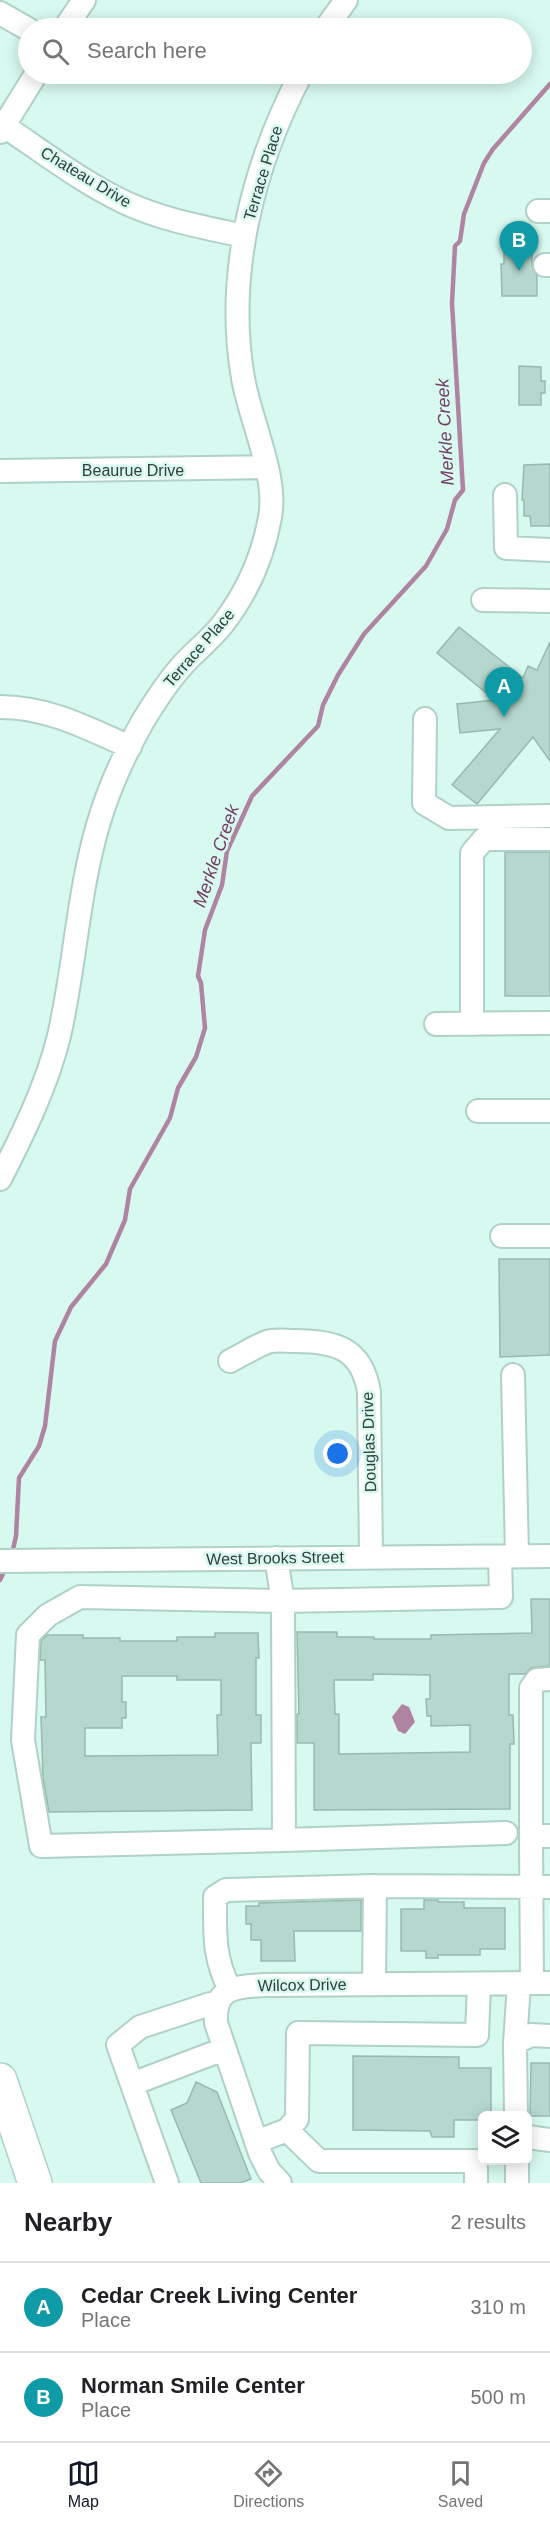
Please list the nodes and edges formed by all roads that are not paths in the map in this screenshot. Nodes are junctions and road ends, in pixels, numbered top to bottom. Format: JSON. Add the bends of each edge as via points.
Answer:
{"nodes":[{"id":1,"x":84,"y":0,"type":"edge"},
{"id":2,"x":346,"y":0,"type":"edge"},
{"id":3,"x":0,"y":13,"type":"edge"},
{"id":4,"x":72,"y":18,"type":"edge"},
{"id":5,"x":333,"y":18,"type":"edge"},
{"id":6,"x":18,"y":23,"type":"edge"},
{"id":7,"x":30,"y":84,"type":"edge"},
{"id":8,"x":296,"y":84,"type":"edge"},
{"id":9,"x":2,"y":129,"type":"edge"},
{"id":10,"x":243,"y":236,"type":"junction"},
{"id":11,"x":265,"y":467,"type":"junction"},
{"id":12,"x":0,"y":471,"type":"edge"},
{"id":13,"x":505,"y":495,"type":"dead end"},
{"id":14,"x":550,"y":550,"type":"edge"},
{"id":15,"x":483,"y":600,"type":"dead end"},
{"id":16,"x":550,"y":601,"type":"edge"},
{"id":17,"x":0,"y":707,"type":"edge"},
{"id":18,"x":426,"y":719,"type":"dead end"},
{"id":19,"x":130,"y":747,"type":"junction"},
{"id":20,"x":550,"y":816,"type":"edge"},
{"id":21,"x":550,"y":839,"type":"edge"},
{"id":22,"x":550,"y":1023,"type":"edge"},
{"id":23,"x":436,"y":1024,"type":"dead end"},
{"id":24,"x":472,"y":1024,"type":"junction"},
{"id":25,"x":478,"y":1111,"type":"dead end"},
{"id":26,"x":550,"y":1111,"type":"edge"},
{"id":27,"x":0,"y":1179,"type":"edge"},
{"id":28,"x":502,"y":1236,"type":"dead end"},
{"id":29,"x":550,"y":1236,"type":"edge"},
{"id":30,"x":230,"y":1361,"type":"dead end"},
{"id":31,"x":513,"y":1375,"type":"dead end"},
{"id":32,"x":371,"y":1556,"type":"junction"},
{"id":33,"x":508,"y":1557,"type":"junction"},
{"id":34,"x":550,"y":1557,"type":"edge"},
{"id":35,"x":276,"y":1558,"type":"junction"},
{"id":36,"x":82,"y":1560,"type":"junction"},
{"id":37,"x":0,"y":1561,"type":"edge"},
{"id":38,"x":80,"y":1597,"type":"junction"},
{"id":39,"x":283,"y":1601,"type":"junction"},
{"id":40,"x":550,"y":1678,"type":"edge"},
{"id":41,"x":506,"y":1833,"type":"dead end"},
{"id":42,"x":541,"y":1836,"type":"edge"},
{"id":43,"x":284,"y":1840,"type":"junction"},
{"id":44,"x":375,"y":1886,"type":"junction"},
{"id":45,"x":541,"y":1887,"type":"edge"},
{"id":46,"x":534,"y":1983,"type":"edge"},
{"id":47,"x":374,"y":1984,"type":"junction"},
{"id":48,"x":479,"y":1984,"type":"junction"},
{"id":49,"x":224,"y":1997,"type":"junction"},
{"id":50,"x":532,"y":2038,"type":"edge"},
{"id":51,"x":224,"y":2049,"type":"junction"},
{"id":52,"x":0,"y":2080,"type":"edge"},
{"id":53,"x":132,"y":2084,"type":"junction"},
{"id":54,"x":517,"y":2111,"type":"edge"},
{"id":55,"x":287,"y":2130,"type":"junction"},
{"id":56,"x":258,"y":2147,"type":"junction"},
{"id":57,"x":517,"y":2165,"type":"edge"},
{"id":58,"x":275,"y":2181,"type":"edge"},
{"id":59,"x":35,"y":2183,"type":"edge"},
{"id":60,"x":167,"y":2183,"type":"edge"},
{"id":61,"x":476,"y":2183,"type":"edge"},
{"id":62,"x":517,"y":2183,"type":"edge"}],
"edges":[{"from":1,"to":4,"type":"street"},
{"from":2,"to":5,"type":"street"},
{"from":3,"to":6,"type":"street"},
{"from":7,"to":9,"type":"street"},
{"from":8,"to":10,"type":"street","name":"Terrace Place","via":[[277,125]]},
{"from":9,"to":10,"type":"street","name":"Chateau Drive","via":[[125,202],[161,216]]},
{"from":10,"to":11,"type":"street","name":"Terrace Place","via":[[238,331],[242,376]]},
{"from":11,"to":12,"type":"street","name":"Beaurue Drive"},
{"from":11,"to":19,"type":"street","name":"Terrace Place","via":[[272,492],[271,513],[250,581],[220,627],[169,682]]},
{"from":13,"to":14,"type":"street","via":[[506,548]]},
{"from":15,"to":16,"type":"street"},
{"from":17,"to":19,"type":"street","via":[[47,712]]},
{"from":18,"to":20,"type":"street","via":[[424,803],[449,818]]},
{"from":19,"to":27,"type":"street","name":"Terrace Place","via":[[98,823],[58,1040]]},
{"from":21,"to":24,"type":"street","via":[[484,839],[472,853]]},
{"from":22,"to":24,"type":"street"},
{"from":23,"to":24,"type":"street"},
{"from":25,"to":26,"type":"street"},
{"from":28,"to":29,"type":"street"},
{"from":30,"to":32,"type":"street","name":"Douglas Drive","via":[[270,1341],[312,1341],[337,1346],[359,1362],[369,1392]]},
{"from":31,"to":33,"type":"street"},
{"from":32,"to":33,"type":"street","name":"West Brooks Street"},
{"from":32,"to":35,"type":"street","name":"West Brooks Street"},
{"from":33,"to":34,"type":"street","name":"West Brooks Street"},
{"from":33,"to":39,"type":"street","via":[[501,1598]]},
{"from":35,"to":36,"type":"street","name":"West Brooks Street"},
{"from":35,"to":39,"type":"street"},
{"from":36,"to":37,"type":"street","name":"West Brooks Street"},
{"from":36,"to":38,"type":"street"},
{"from":38,"to":39,"type":"street"},
{"from":38,"to":43,"type":"street","via":[[48,1615],[28,1635],[22,1740],[41,1846]]},
{"from":39,"to":43,"type":"street"},
{"from":40,"to":42,"type":"street","via":[[537,1680],[531,1688]]},
{"from":41,"to":43,"type":"street"},
{"from":42,"to":45,"type":"street"},
{"from":44,"to":45,"type":"street"},
{"from":44,"to":47,"type":"street"},
{"from":44,"to":49,"type":"street","via":[[226,1890],[215,1897],[215,1939]]},
{"from":45,"to":46,"type":"street"},
{"from":46,"to":48,"type":"street","name":"Wilcox Drive"},
{"from":46,"to":50,"type":"street"},
{"from":47,"to":48,"type":"street","name":"Wilcox Drive"},
{"from":47,"to":49,"type":"street","name":"Wilcox Drive","via":[[264,1985]]},
{"from":48,"to":55,"type":"street","via":[[477,2035],[298,2034],[297,2119]]},
{"from":49,"to":51,"type":"street","via":[[216,2023]]},
{"from":49,"to":53,"type":"street","name":"Wilcox Drive","via":[[140,2027],[127,2036],[118,2045]]},
{"from":50,"to":54,"type":"street"},
{"from":51,"to":53,"type":"street"},
{"from":51,"to":56,"type":"street"},
{"from":52,"to":59,"type":"highway"},
{"from":53,"to":60,"type":"street"},
{"from":55,"to":56,"type":"street"},
{"from":55,"to":61,"type":"street","via":[[320,2161],[476,2161]]},
{"from":56,"to":58,"type":"street"},
{"from":57,"to":62,"type":"street"}]}
